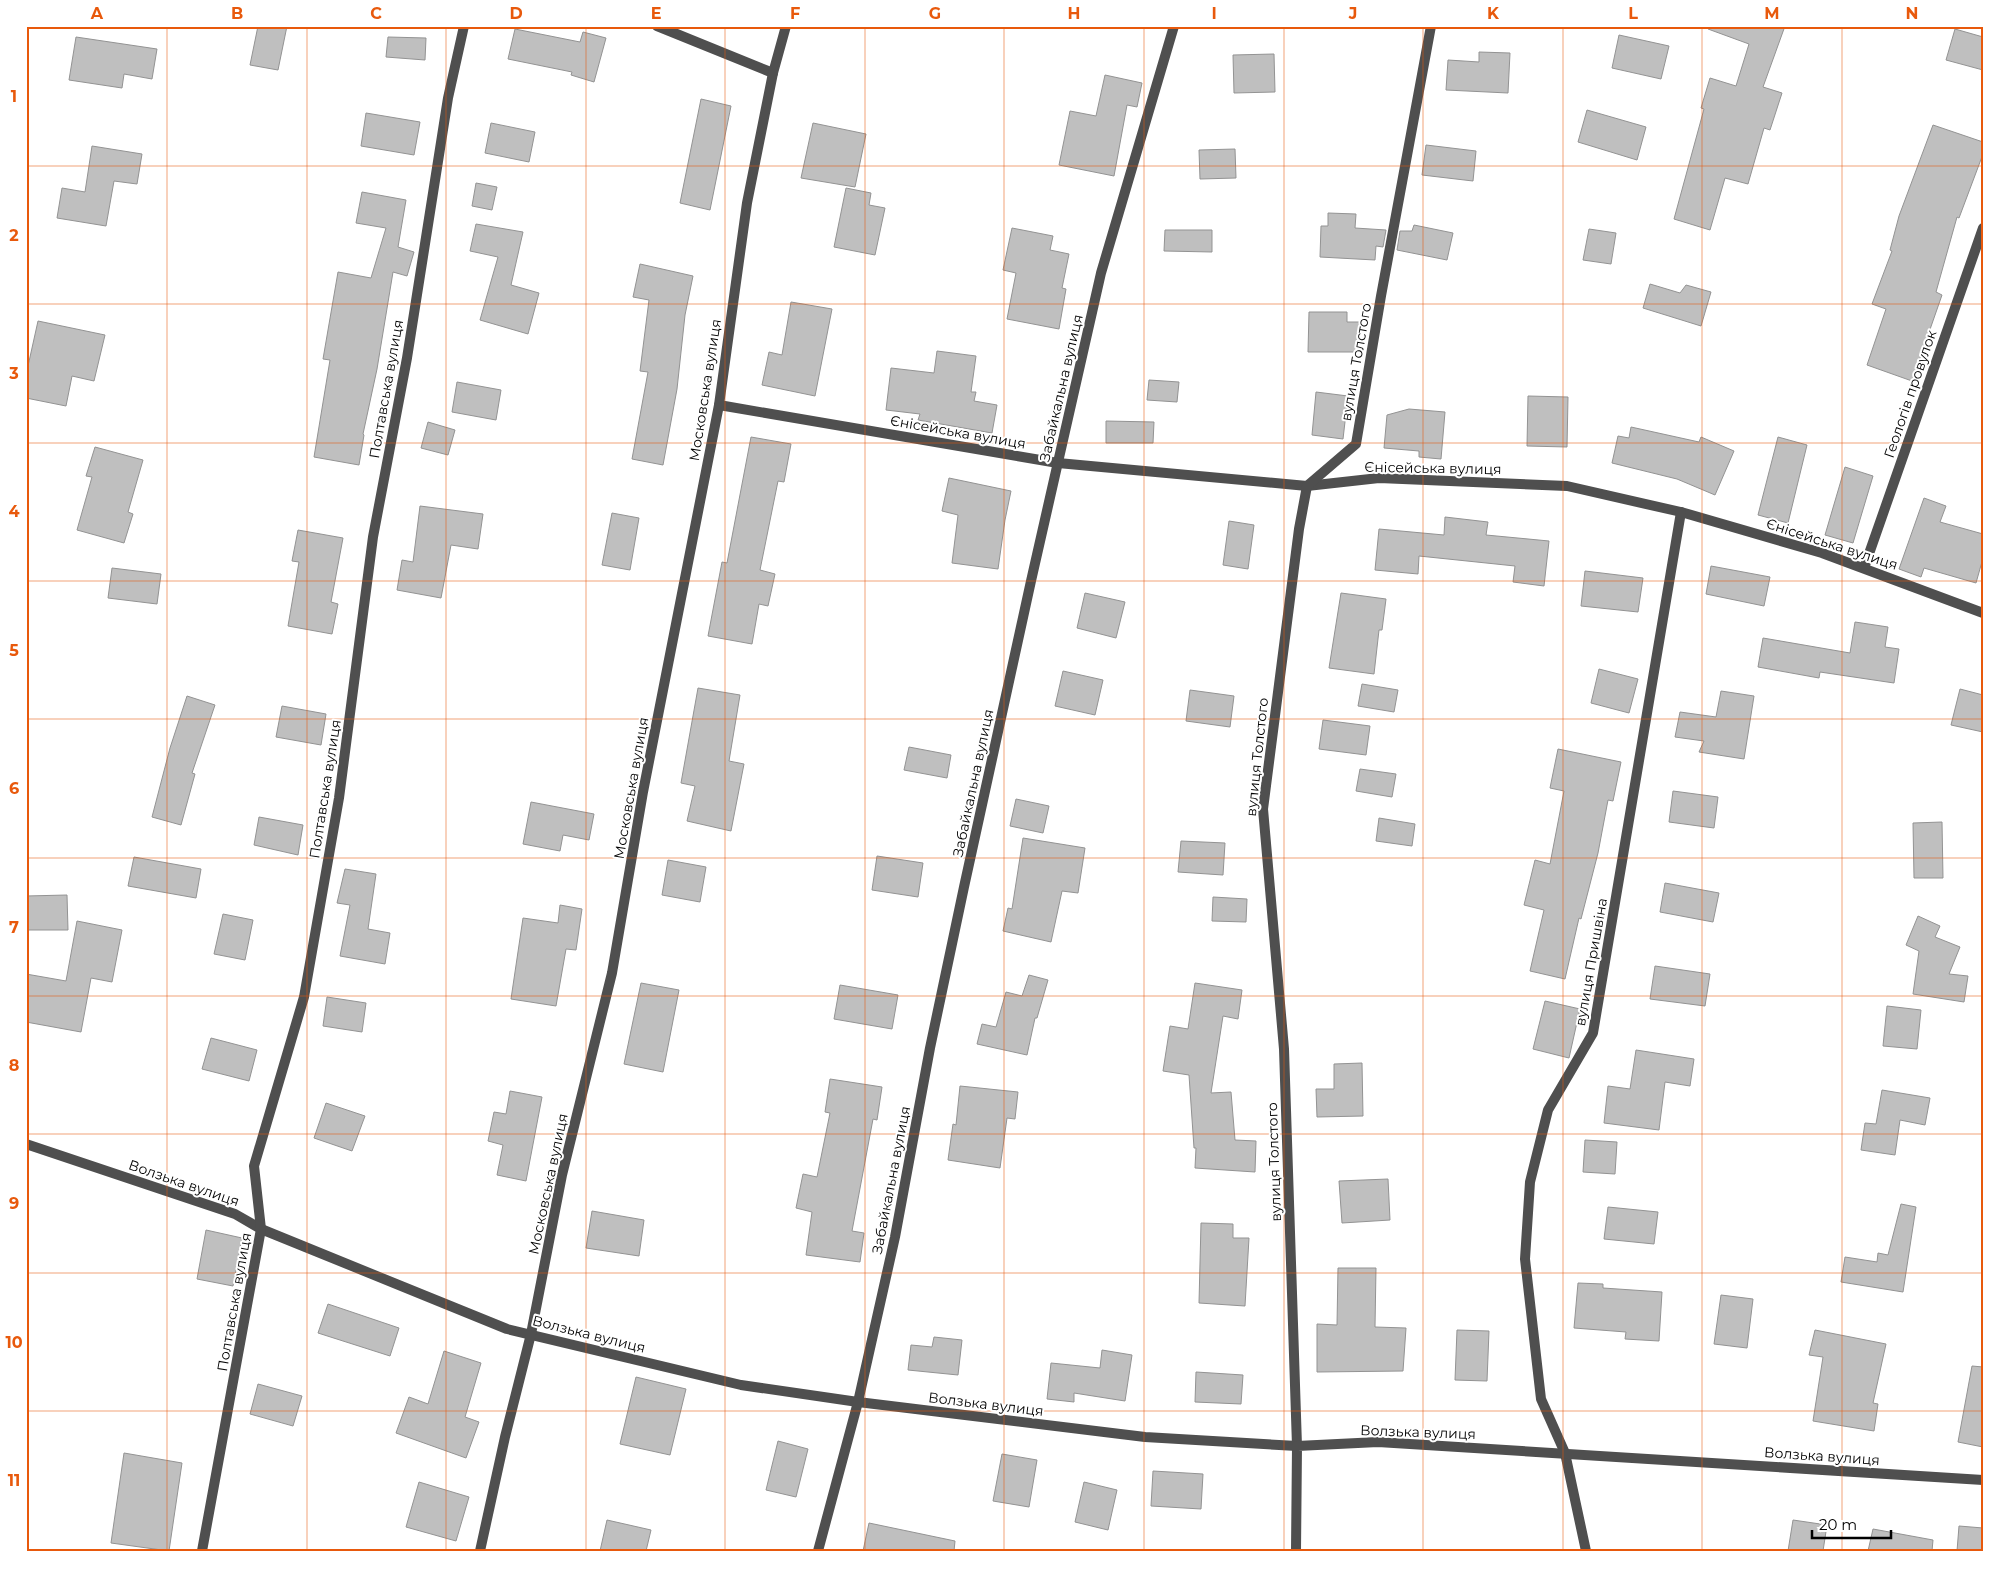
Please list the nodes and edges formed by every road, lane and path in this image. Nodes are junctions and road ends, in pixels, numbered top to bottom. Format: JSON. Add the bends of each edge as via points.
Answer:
{"nodes":[{"id":1,"x":464,"y":26,"type":"edge"},
{"id":2,"x":657,"y":26,"type":"edge"},
{"id":3,"x":786,"y":26,"type":"edge"},
{"id":4,"x":1174,"y":26,"type":"edge"},
{"id":5,"x":1431,"y":26,"type":"edge"},
{"id":6,"x":773,"y":73,"type":"junction"},
{"id":7,"x":1983,"y":228,"type":"edge"},
{"id":8,"x":719,"y":405,"type":"junction"},
{"id":9,"x":1058,"y":463,"type":"junction"},
{"id":10,"x":1307,"y":486,"type":"junction"},
{"id":11,"x":1681,"y":512,"type":"junction"},
{"id":12,"x":1864,"y":568,"type":"junction"},
{"id":13,"x":1983,"y":613,"type":"edge"},
{"id":14,"x":26,"y":1144,"type":"edge"},
{"id":15,"x":261,"y":1229,"type":"junction"},
{"id":16,"x":531,"y":1334,"type":"junction"},
{"id":17,"x":858,"y":1402,"type":"junction"},
{"id":18,"x":1297,"y":1446,"type":"junction"},
{"id":19,"x":1565,"y":1453,"type":"junction"},
{"id":20,"x":1983,"y":1480,"type":"edge"},
{"id":21,"x":202,"y":1551,"type":"edge"},
{"id":22,"x":480,"y":1551,"type":"edge"},
{"id":23,"x":818,"y":1551,"type":"edge"},
{"id":24,"x":1296,"y":1551,"type":"edge"},
{"id":25,"x":1586,"y":1551,"type":"edge"}],
"edges":[{"from":1,"to":15,"type":"street","name":"Полтавська вулиця","via":[[448,98],[407,358],[373,537],[339,798],[304,998],[254,1166]]},
{"from":2,"to":6,"type":"street"},
{"from":3,"to":6,"type":"street","name":"Московська вулиця"},
{"from":4,"to":9,"type":"street","name":"Забайкальна вулиця","via":[[1101,274]]},
{"from":5,"to":10,"type":"street","name":"вулиця Толстого","via":[[1356,444]]},
{"from":6,"to":8,"type":"street","name":"Московська вулиця","via":[[747,203]]},
{"from":7,"to":12,"type":"street","name":"Геологів провулок"},
{"from":8,"to":9,"type":"street","name":"Єнісейська вулиця"},
{"from":8,"to":16,"type":"street","name":"Московська вулиця","via":[[643,792],[612,973],[562,1175]]},
{"from":9,"to":10,"type":"street","name":"Єнісейська вулиця"},
{"from":9,"to":17,"type":"street","name":"Забайкальна вулиця","via":[[962,896],[895,1237]]},
{"from":10,"to":11,"type":"street","name":"Єнісейська вулиця","via":[[1378,478],[1567,486]]},
{"from":10,"to":18,"type":"street","name":"вулиця Толстого","via":[[1263,809],[1284,1049]]},
{"from":11,"to":12,"type":"street","name":"Єнісейська вулиця"},
{"from":11,"to":19,"type":"street","name":"вулиця Пришвіна","via":[[1593,1033],[1548,1110],[1530,1182],[1525,1259],[1541,1399]]},
{"from":12,"to":13,"type":"street","name":"Єнісейська вулиця"},
{"from":14,"to":15,"type":"street","name":"Волзька вулиця","via":[[235,1214]]},
{"from":15,"to":16,"type":"street","name":"Волзька вулиця","via":[[507,1329]]},
{"from":15,"to":21,"type":"street","name":"Полтавська вулиця"},
{"from":16,"to":17,"type":"street","name":"Волзька вулиця","via":[[741,1385]]},
{"from":16,"to":22,"type":"street","name":"Московська вулиця"},
{"from":17,"to":18,"type":"street","name":"Волзька вулиця","via":[[1145,1437]]},
{"from":17,"to":23,"type":"street","name":"Забайкальна вулиця"},
{"from":18,"to":19,"type":"street","name":"Волзька вулиця","via":[[1378,1442]]},
{"from":18,"to":24,"type":"street","name":"вулиця Толстого"},
{"from":19,"to":20,"type":"street","name":"Волзька вулиця"},
{"from":19,"to":25,"type":"street","name":"вулиця Пришвіна"}]}
